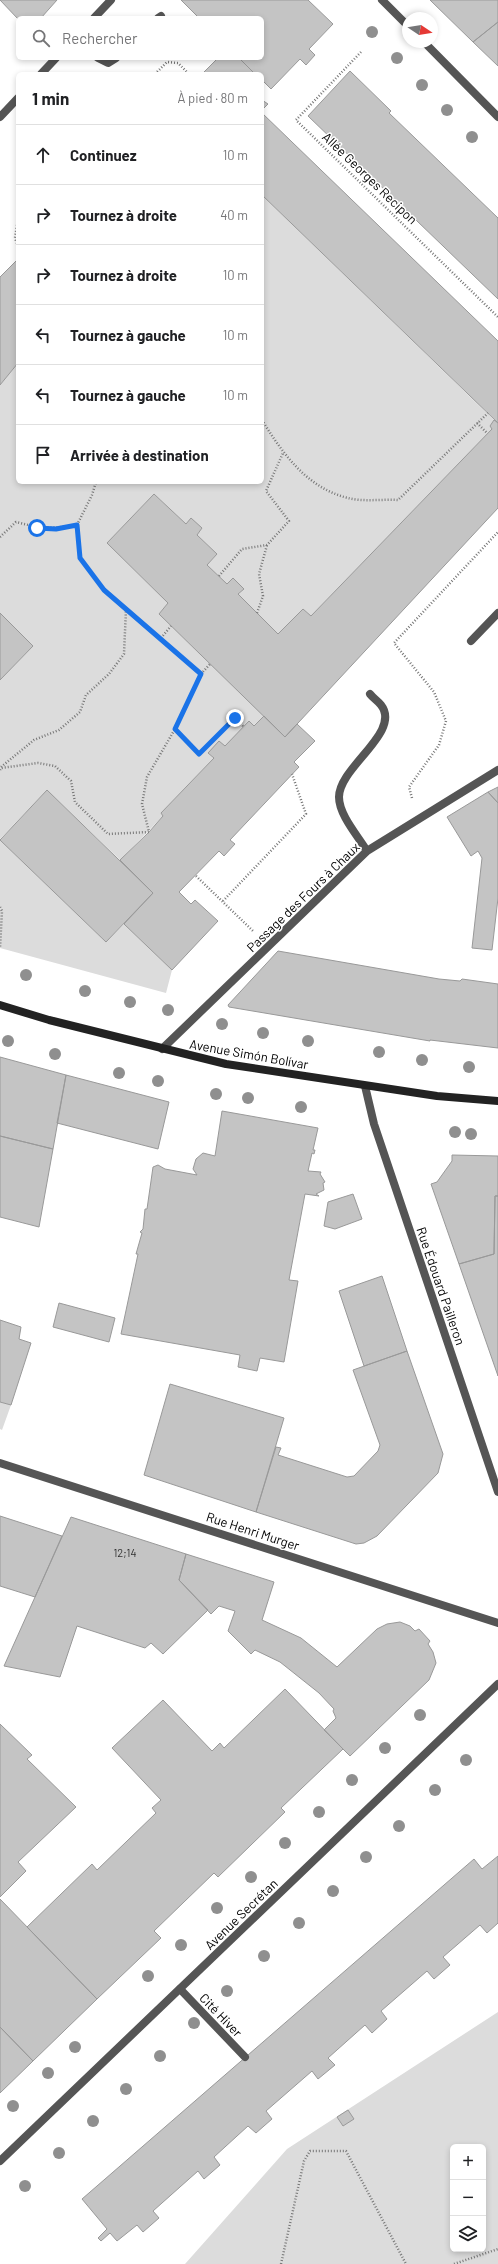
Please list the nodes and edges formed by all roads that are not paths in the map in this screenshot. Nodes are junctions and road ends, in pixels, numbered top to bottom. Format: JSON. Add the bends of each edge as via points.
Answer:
{"nodes":[{"id":1,"x":111,"y":0,"type":"edge"},
{"id":2,"x":382,"y":0,"type":"edge"},
{"id":3,"x":96,"y":16,"type":"edge"},
{"id":4,"x":402,"y":20,"type":"edge"},
{"id":5,"x":430,"y":48,"type":"edge"},
{"id":6,"x":54,"y":60,"type":"edge"},
{"id":7,"x":102,"y":60,"type":"edge"},
{"id":8,"x":113,"y":60,"type":"edge"},
{"id":9,"x":43,"y":72,"type":"edge"},
{"id":10,"x":16,"y":100,"type":"edge"},
{"id":11,"x":0,"y":117,"type":"edge"},
{"id":12,"x":498,"y":117,"type":"edge"},
{"id":13,"x":498,"y":613,"type":"edge"},
{"id":14,"x":472,"y":641,"type":"dead end"},
{"id":15,"x":370,"y":694,"type":"dead end"},
{"id":16,"x":498,"y":770,"type":"edge"},
{"id":17,"x":367,"y":851,"type":"junction"},
{"id":18,"x":0,"y":1005,"type":"edge"},
{"id":19,"x":162,"y":1049,"type":"junction"},
{"id":20,"x":365,"y":1086,"type":"junction"},
{"id":21,"x":498,"y":1101,"type":"edge"},
{"id":22,"x":0,"y":1463,"type":"edge"},
{"id":23,"x":498,"y":1492,"type":"edge"},
{"id":24,"x":498,"y":1623,"type":"edge"},
{"id":25,"x":498,"y":1684,"type":"edge"},
{"id":26,"x":180,"y":1989,"type":"junction"},
{"id":27,"x":245,"y":2057,"type":"dead end"},
{"id":28,"x":0,"y":2161,"type":"edge"}],
"edges":[{"from":1,"to":3,"type":"street"},
{"from":2,"to":4,"type":"street"},
{"from":5,"to":12,"type":"street"},
{"from":6,"to":9,"type":"street"},
{"from":7,"to":8,"type":"street","via":[[108,63]]},
{"from":10,"to":11,"type":"street"},
{"from":13,"to":14,"type":"street"},
{"from":15,"to":17,"type":"street","via":[[382,705],[386,715],[383,730],[347,774],[339,790],[344,814]]},
{"from":16,"to":17,"type":"street","name":"Passage des Fours à Chaux"},
{"from":17,"to":19,"type":"street","name":"Passage des Fours à Chaux"},
{"from":18,"to":19,"type":"main road","name":"Avenue Simón Bolívar"},
{"from":19,"to":20,"type":"main road","name":"Avenue Simón Bolívar","via":[[226,1064]]},
{"from":20,"to":21,"type":"main road","name":"Avenue Simón Bolívar"},
{"from":20,"to":23,"type":"street","name":"Rue Édouard Pailleron","via":[[374,1124]]},
{"from":22,"to":24,"type":"street","name":"Rue Henri Murger"},
{"from":25,"to":26,"type":"street","name":"Avenue Secrétan"},
{"from":26,"to":27,"type":"street","name":"Cité Hiver"},
{"from":26,"to":28,"type":"street","name":"Avenue Secrétan"}]}
